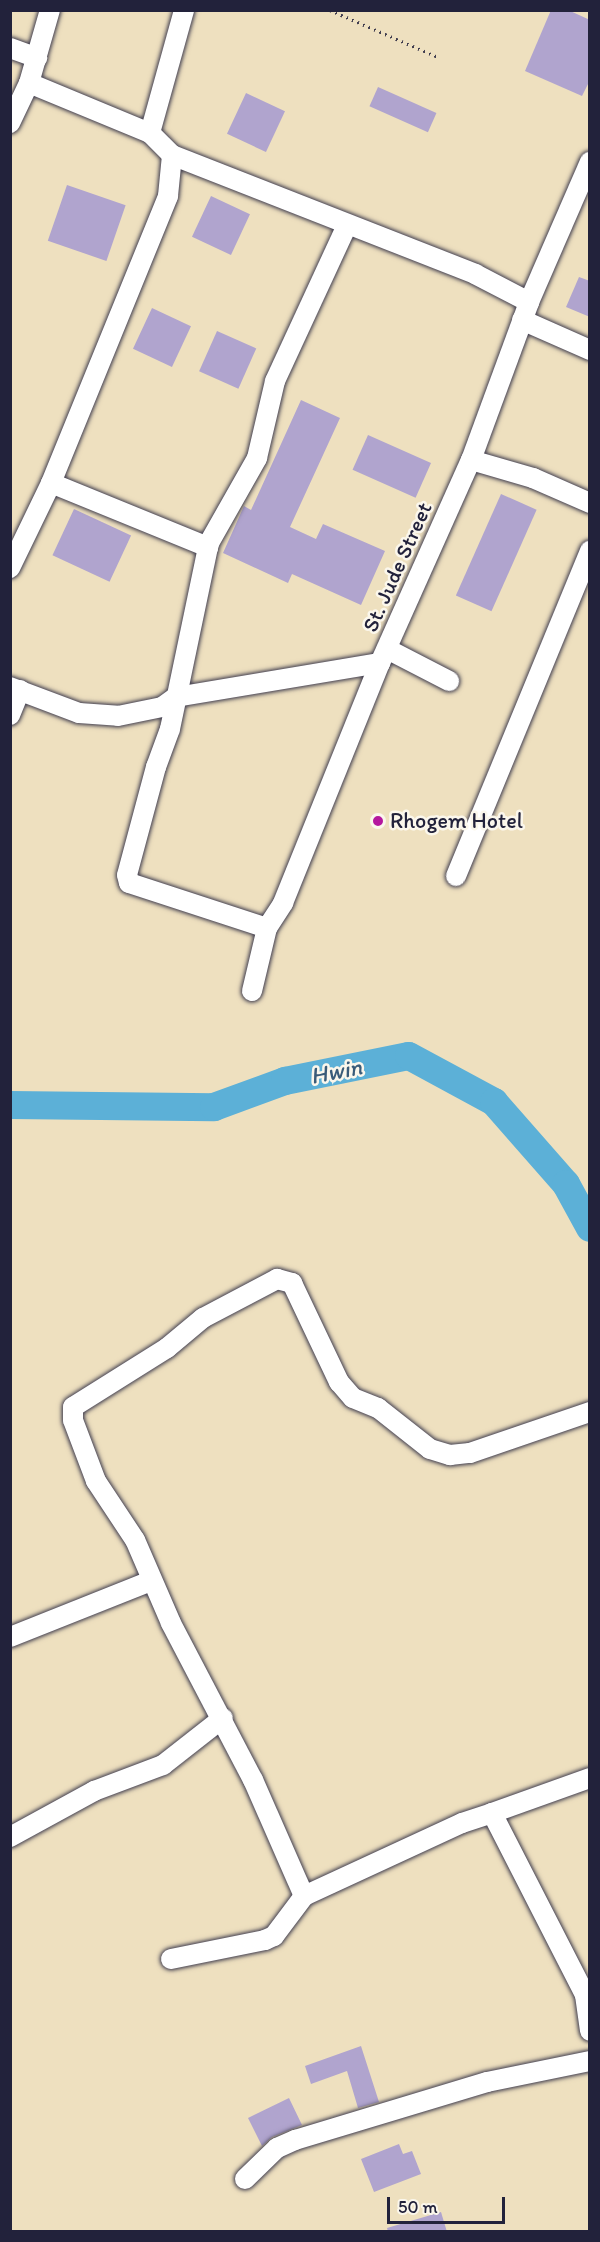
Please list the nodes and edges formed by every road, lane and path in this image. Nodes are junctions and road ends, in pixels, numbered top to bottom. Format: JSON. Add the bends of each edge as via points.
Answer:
{"nodes":[{"id":1,"x":50,"y":10,"type":"edge"},
{"id":2,"x":184,"y":10,"type":"edge"},
{"id":3,"x":330,"y":10,"type":"edge"},
{"id":4,"x":10,"y":48,"type":"edge"},
{"id":5,"x":438,"y":57,"type":"dead end"},
{"id":6,"x":38,"y":58,"type":"junction"},
{"id":7,"x":29,"y":83,"type":"junction"},
{"id":8,"x":10,"y":123,"type":"edge"},
{"id":9,"x":150,"y":133,"type":"junction"},
{"id":10,"x":172,"y":155,"type":"junction"},
{"id":11,"x":590,"y":162,"type":"edge"},
{"id":12,"x":346,"y":225,"type":"junction"},
{"id":13,"x":526,"y":311,"type":"junction"},
{"id":14,"x":590,"y":350,"type":"edge"},
{"id":15,"x":471,"y":460,"type":"junction"},
{"id":16,"x":51,"y":483,"type":"junction"},
{"id":17,"x":590,"y":503,"type":"edge"},
{"id":18,"x":208,"y":547,"type":"junction"},
{"id":19,"x":590,"y":551,"type":"edge"},
{"id":20,"x":10,"y":568,"type":"edge"},
{"id":21,"x":384,"y":656,"type":"junction"},
{"id":22,"x":449,"y":681,"type":"dead end"},
{"id":23,"x":16,"y":689,"type":"edge"},
{"id":24,"x":176,"y":697,"type":"junction"},
{"id":25,"x":10,"y":715,"type":"edge"},
{"id":26,"x":456,"y":876,"type":"dead end"},
{"id":27,"x":267,"y":928,"type":"junction"},
{"id":28,"x":252,"y":992,"type":"dead end"},
{"id":29,"x":590,"y":1412,"type":"edge"},
{"id":30,"x":151,"y":1581,"type":"junction"},
{"id":31,"x":10,"y":1637,"type":"edge"},
{"id":32,"x":223,"y":1718,"type":"junction"},
{"id":33,"x":590,"y":1778,"type":"edge"},
{"id":34,"x":492,"y":1813,"type":"junction"},
{"id":35,"x":10,"y":1837,"type":"edge"},
{"id":36,"x":304,"y":1896,"type":"junction"},
{"id":37,"x":171,"y":1959,"type":"dead end"},
{"id":38,"x":587,"y":1994,"type":"edge"},
{"id":39,"x":590,"y":2031,"type":"edge"},
{"id":40,"x":590,"y":2061,"type":"edge"},
{"id":41,"x":245,"y":2179,"type":"dead end"}],
"edges":[{"from":1,"to":6,"type":"street"},
{"from":2,"to":9,"type":"street"},
{"from":3,"to":5,"type":"path"},
{"from":4,"to":6,"type":"street"},
{"from":6,"to":7,"type":"street"},
{"from":7,"to":8,"type":"street"},
{"from":7,"to":9,"type":"street"},
{"from":9,"to":10,"type":"street"},
{"from":10,"to":12,"type":"street"},
{"from":10,"to":16,"type":"street","via":[[168,196]]},
{"from":11,"to":13,"type":"street","name":"St. Jude Street"},
{"from":12,"to":13,"type":"street","via":[[475,274]]},
{"from":12,"to":18,"type":"street","via":[[275,381],[257,458],[243,489],[215,527]]},
{"from":13,"to":14,"type":"street"},
{"from":13,"to":15,"type":"street","name":"St. Jude Street"},
{"from":15,"to":17,"type":"street","via":[[533,478]]},
{"from":15,"to":21,"type":"street","name":"St. Jude Street"},
{"from":16,"to":18,"type":"street"},
{"from":16,"to":20,"type":"street"},
{"from":18,"to":24,"type":"street"},
{"from":19,"to":26,"type":"street"},
{"from":21,"to":22,"type":"street"},
{"from":21,"to":24,"type":"street"},
{"from":21,"to":27,"type":"street","name":"St. Jude Street","via":[[283,903]]},
{"from":23,"to":24,"type":"street","via":[[79,713],[98,716],[138,714],[162,707]]},
{"from":23,"to":25,"type":"street"},
{"from":24,"to":27,"type":"street","via":[[129,883]]},
{"from":27,"to":28,"type":"street","name":"St. Jude Street"},
{"from":29,"to":30,"type":"street","via":[[470,1453],[450,1455],[430,1449],[378,1408],[353,1398],[339,1382],[287,1280],[278,1279],[203,1318],[167,1348],[73,1407],[73,1420],[96,1481],[135,1540]]},
{"from":30,"to":31,"type":"street"},
{"from":30,"to":32,"type":"street"},
{"from":32,"to":35,"type":"street","via":[[163,1765],[94,1791]]},
{"from":32,"to":36,"type":"street"},
{"from":33,"to":34,"type":"street"},
{"from":34,"to":36,"type":"street"},
{"from":34,"to":38,"type":"street"},
{"from":36,"to":37,"type":"street","via":[[280,1930],[265,1940]]},
{"from":38,"to":39,"type":"street"},
{"from":40,"to":41,"type":"street","via":[[487,2082],[295,2140],[277,2148]]}]}
